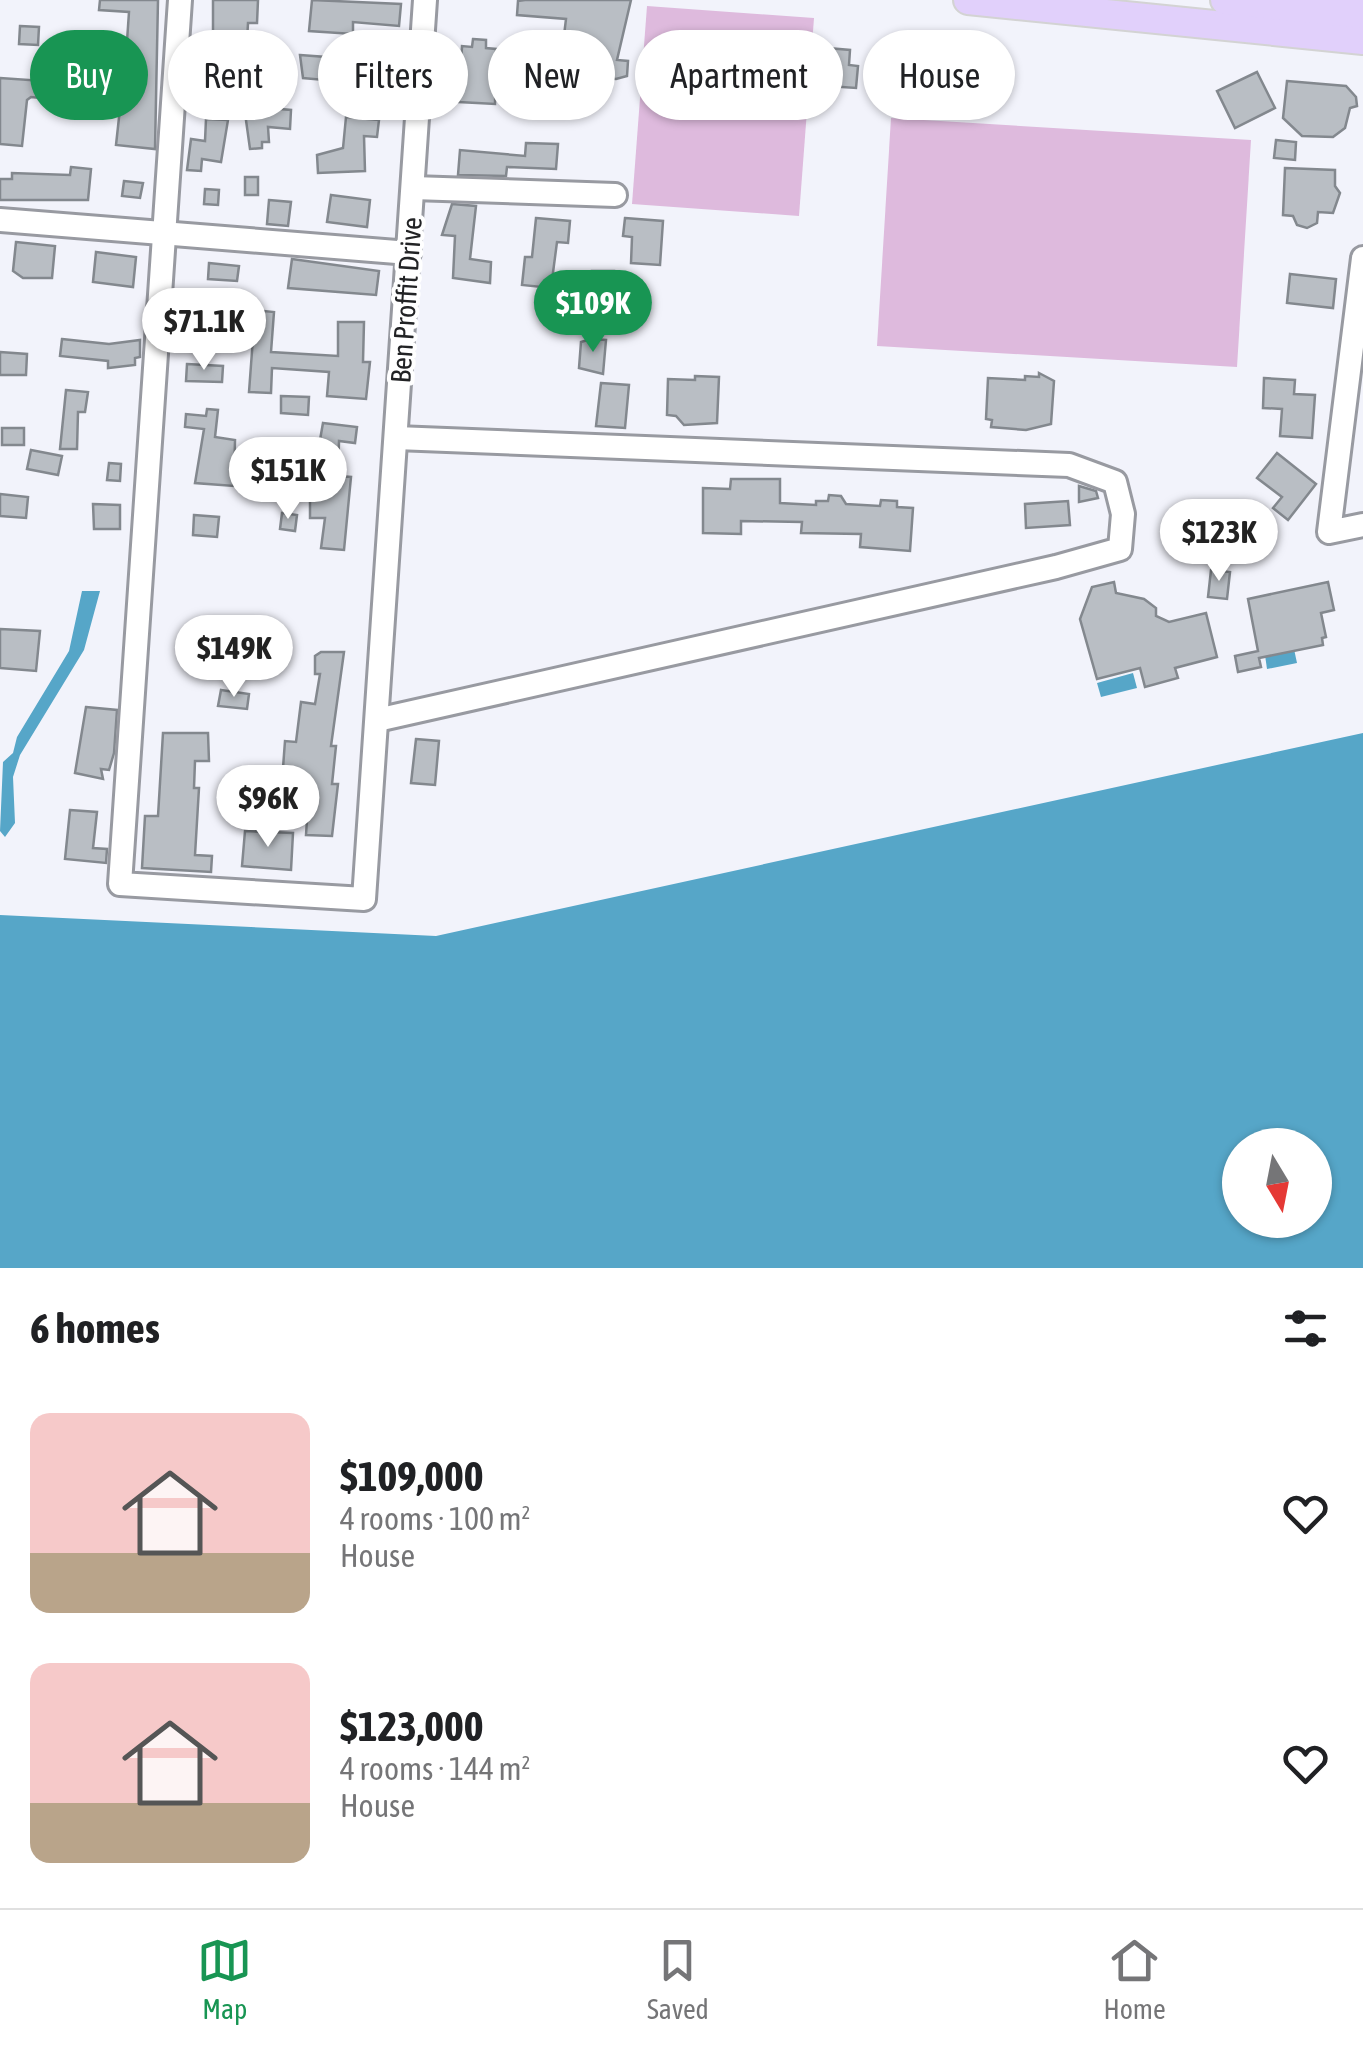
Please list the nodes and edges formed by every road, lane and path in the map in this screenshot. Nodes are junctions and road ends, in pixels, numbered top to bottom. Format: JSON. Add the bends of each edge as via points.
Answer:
{"nodes":[{"id":1,"x":180,"y":0,"type":"edge"},
{"id":2,"x":425,"y":0,"type":"edge"},
{"id":3,"x":968,"y":0,"type":"edge"},
{"id":4,"x":1225,"y":0,"type":"edge"},
{"id":5,"x":1363,"y":14,"type":"edge"},
{"id":6,"x":1363,"y":40,"type":"edge"},
{"id":7,"x":414,"y":188,"type":"junction"},
{"id":8,"x":614,"y":194,"type":"dead end"},
{"id":9,"x":0,"y":220,"type":"edge"},
{"id":10,"x":164,"y":234,"type":"junction"},
{"id":11,"x":409,"y":254,"type":"junction"},
{"id":12,"x":1363,"y":266,"type":"edge"},
{"id":13,"x":396,"y":438,"type":"junction"},
{"id":14,"x":1363,"y":525,"type":"edge"},
{"id":15,"x":376,"y":720,"type":"junction"}],
"edges":[{"from":1,"to":10,"type":"street"},
{"from":2,"to":7,"type":"street","name":"Ben Proffit Drive"},
{"from":3,"to":6,"type":"main road"},
{"from":4,"to":5,"type":"main road"},
{"from":7,"to":8,"type":"street"},
{"from":7,"to":11,"type":"street","name":"Ben Proffit Drive"},
{"from":9,"to":10,"type":"street"},
{"from":10,"to":11,"type":"street"},
{"from":10,"to":15,"type":"street","name":"Ben Proffit Drive","via":[[120,884],[364,900]]},
{"from":11,"to":13,"type":"street","name":"Ben Proffit Drive"},
{"from":12,"to":14,"type":"street","via":[[1329,532]]},
{"from":13,"to":15,"type":"street","name":"Ben Proffit Drive"},
{"from":13,"to":15,"type":"street","via":[[1069,465],[1115,482],[1123,514],[1120,549],[1056,567]]}]}
